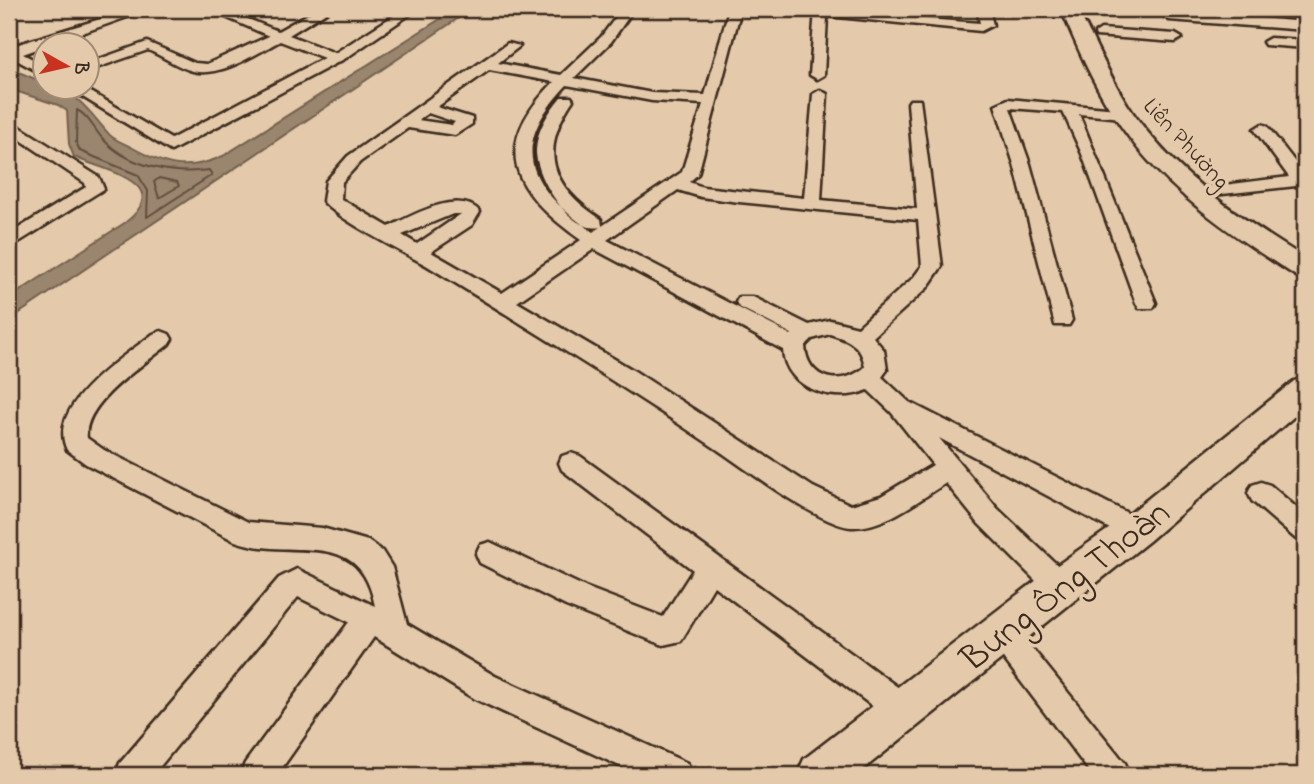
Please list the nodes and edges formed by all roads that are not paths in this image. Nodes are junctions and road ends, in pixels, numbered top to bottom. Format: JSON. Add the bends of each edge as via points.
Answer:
{"nodes":[{"id":1,"x":144,"y":9,"type":"edge"},
{"id":2,"x":213,"y":9,"type":"edge"},
{"id":3,"x":325,"y":9,"type":"edge"},
{"id":4,"x":412,"y":9,"type":"edge"},
{"id":5,"x":735,"y":9,"type":"edge"},
{"id":6,"x":983,"y":9,"type":"edge"},
{"id":7,"x":1069,"y":9,"type":"edge"},
{"id":8,"x":1088,"y":9,"type":"edge"},
{"id":9,"x":1159,"y":9,"type":"edge"},
{"id":10,"x":633,"y":10,"type":"edge"},
{"id":11,"x":821,"y":10,"type":"edge"},
{"id":12,"x":902,"y":13,"type":"edge"},
{"id":13,"x":1305,"y":26,"type":"edge"},
{"id":14,"x":1101,"y":33,"type":"junction"},
{"id":15,"x":278,"y":36,"type":"junction"},
{"id":16,"x":1175,"y":38,"type":"dead end"},
{"id":17,"x":1270,"y":42,"type":"dead end"},
{"id":18,"x":1305,"y":44,"type":"edge"},
{"id":19,"x":513,"y":46,"type":"dead end"},
{"id":20,"x":10,"y":52,"type":"edge"},
{"id":21,"x":335,"y":58,"type":"junction"},
{"id":22,"x":102,"y":62,"type":"edge"},
{"id":23,"x":32,"y":64,"type":"edge"},
{"id":24,"x":486,"y":65,"type":"junction"},
{"id":25,"x":817,"y":75,"type":"dead end"},
{"id":26,"x":572,"y":83,"type":"junction"},
{"id":27,"x":820,"y":94,"type":"dead end"},
{"id":28,"x":712,"y":100,"type":"junction"},
{"id":29,"x":98,"y":102,"type":"edge"},
{"id":30,"x":915,"y":103,"type":"dead end"},
{"id":31,"x":426,"y":108,"type":"junction"},
{"id":32,"x":1069,"y":108,"type":"junction"},
{"id":33,"x":1123,"y":113,"type":"junction"},
{"id":34,"x":404,"y":123,"type":"junction"},
{"id":35,"x":9,"y":125,"type":"edge"},
{"id":36,"x":1262,"y":129,"type":"dead end"},
{"id":37,"x":1303,"y":180,"type":"edge"},
{"id":38,"x":677,"y":184,"type":"junction"},
{"id":39,"x":1216,"y":191,"type":"junction"},
{"id":40,"x":1192,"y":194,"type":"junction"},
{"id":41,"x":812,"y":204,"type":"junction"},
{"id":42,"x":927,"y":215,"type":"junction"},
{"id":43,"x":1232,"y":223,"type":"junction"},
{"id":44,"x":601,"y":234,"type":"junction"},
{"id":45,"x":387,"y":235,"type":"junction"},
{"id":46,"x":9,"y":242,"type":"edge"},
{"id":47,"x":416,"y":253,"type":"junction"},
{"id":48,"x":1305,"y":270,"type":"edge"},
{"id":49,"x":502,"y":303,"type":"junction"},
{"id":50,"x":1146,"y":303,"type":"dead end"},
{"id":51,"x":1062,"y":320,"type":"dead end"},
{"id":52,"x":860,"y":337,"type":"junction"},
{"id":53,"x":161,"y":339,"type":"dead end"},
{"id":54,"x":799,"y":339,"type":"junction"},
{"id":55,"x":870,"y":379,"type":"junction"},
{"id":56,"x":1305,"y":389,"type":"edge"},
{"id":57,"x":899,"y":406,"type":"junction"},
{"id":58,"x":571,"y":463,"type":"dead end"},
{"id":59,"x":949,"y":468,"type":"junction"},
{"id":60,"x":1261,"y":493,"type":"dead end"},
{"id":61,"x":1136,"y":530,"type":"junction"},
{"id":62,"x":1305,"y":531,"type":"edge"},
{"id":63,"x":489,"y":554,"type":"dead end"},
{"id":64,"x":711,"y":565,"type":"junction"},
{"id":65,"x":1060,"y":586,"type":"junction"},
{"id":66,"x":289,"y":587,"type":"joint"},
{"id":67,"x":382,"y":626,"type":"junction"},
{"id":68,"x":1001,"y":632,"type":"junction"},
{"id":69,"x":903,"y":710,"type":"junction"},
{"id":70,"x":132,"y":775,"type":"edge"},
{"id":71,"x":257,"y":775,"type":"edge"},
{"id":72,"x":675,"y":775,"type":"edge"},
{"id":73,"x":820,"y":775,"type":"edge"},
{"id":74,"x":1113,"y":775,"type":"edge"}],
"edges":[{"from":1,"to":20,"type":"street"},
{"from":2,"to":15,"type":"street"},
{"from":3,"to":15,"type":"street"},
{"from":4,"to":21,"type":"street"},
{"from":5,"to":28,"type":"street"},
{"from":6,"to":12,"type":"street","via":[[985,26],[933,24]]},
{"from":7,"to":33,"type":"street","name":"Liên Phường"},
{"from":8,"to":14,"type":"street","name":"Liên Phường"},
{"from":9,"to":13,"type":"street","via":[[1164,15]]},
{"from":10,"to":26,"type":"street"},
{"from":11,"to":12,"type":"street"},
{"from":11,"to":25,"type":"street"},
{"from":14,"to":16,"type":"street"},
{"from":14,"to":39,"type":"street","name":"Liên Phường","via":[[1141,110]]},
{"from":15,"to":21,"type":"street"},
{"from":15,"to":22,"type":"street","via":[[205,68],[150,47]]},
{"from":17,"to":18,"type":"street"},
{"from":19,"to":24,"type":"street"},
{"from":20,"to":23,"type":"street"},
{"from":21,"to":29,"type":"street","via":[[171,146]]},
{"from":24,"to":26,"type":"street"},
{"from":24,"to":31,"type":"street"},
{"from":26,"to":28,"type":"street","via":[[652,97]]},
{"from":26,"to":44,"type":"street","via":[[527,127],[525,164],[531,185],[559,218]]},
{"from":27,"to":41,"type":"street"},
{"from":28,"to":38,"type":"street","via":[[694,168]]},
{"from":30,"to":42,"type":"street"},
{"from":31,"to":34,"type":"street"},
{"from":31,"to":34,"type":"street","via":[[467,121],[455,130]]},
{"from":32,"to":33,"type":"street"},
{"from":32,"to":50,"type":"street"},
{"from":32,"to":51,"type":"street","via":[[1002,105]]},
{"from":33,"to":40,"type":"street","name":"Liên Phường"},
{"from":34,"to":45,"type":"street","via":[[340,171],[331,192],[332,201]]},
{"from":35,"to":46,"type":"street","via":[[93,181],[95,189]]},
{"from":36,"to":37,"type":"street"},
{"from":37,"to":39,"type":"street"},
{"from":38,"to":41,"type":"street","via":[[701,192]]},
{"from":38,"to":44,"type":"street"},
{"from":39,"to":40,"type":"street"},
{"from":39,"to":43,"type":"street","name":"Liên Phường"},
{"from":40,"to":43,"type":"street","name":"Liên Phường"},
{"from":41,"to":42,"type":"street"},
{"from":42,"to":52,"type":"street","via":[[932,266],[920,283]]},
{"from":43,"to":48,"type":"street"},
{"from":44,"to":49,"type":"street"},
{"from":44,"to":54,"type":"street"},
{"from":45,"to":47,"type":"street"},
{"from":45,"to":47,"type":"street","via":[[452,207],[464,206],[471,212],[466,221]]},
{"from":47,"to":49,"type":"street"},
{"from":49,"to":59,"type":"street","via":[[625,376],[804,495],[849,516],[890,504]]},
{"from":52,"to":54,"type":"street","via":[[830,327]]},
{"from":52,"to":55,"type":"street","via":[[877,360]]},
{"from":53,"to":67,"type":"street","via":[[83,410],[74,428],[76,443],[244,533],[334,541],[362,550],[381,573]]},
{"from":54,"to":55,"type":"street","via":[[796,366],[817,383],[846,388]]},
{"from":55,"to":57,"type":"street"},
{"from":56,"to":61,"type":"street","name":"Bưng Ông Thoàn"},
{"from":57,"to":59,"type":"street"},
{"from":57,"to":61,"type":"street"},
{"from":58,"to":64,"type":"street"},
{"from":59,"to":65,"type":"street","via":[[988,516]]},
{"from":60,"to":62,"type":"street"},
{"from":61,"to":65,"type":"street","name":"Bưng Ông Thoàn"},
{"from":63,"to":64,"type":"street","via":[[576,597],[663,631],[671,631]]},
{"from":64,"to":69,"type":"street"},
{"from":65,"to":68,"type":"street","name":"Bưng Ông Thoàn"},
{"from":66,"to":67,"type":"street","via":[[305,584]]},
{"from":66,"to":70,"type":"street"},
{"from":67,"to":71,"type":"street"},
{"from":67,"to":72,"type":"street","via":[[484,687]]},
{"from":68,"to":69,"type":"street","name":"Bưng Ông Thoàn"},
{"from":68,"to":74,"type":"street"},
{"from":69,"to":73,"type":"street","name":"Bưng Ông Thoàn"}]}
